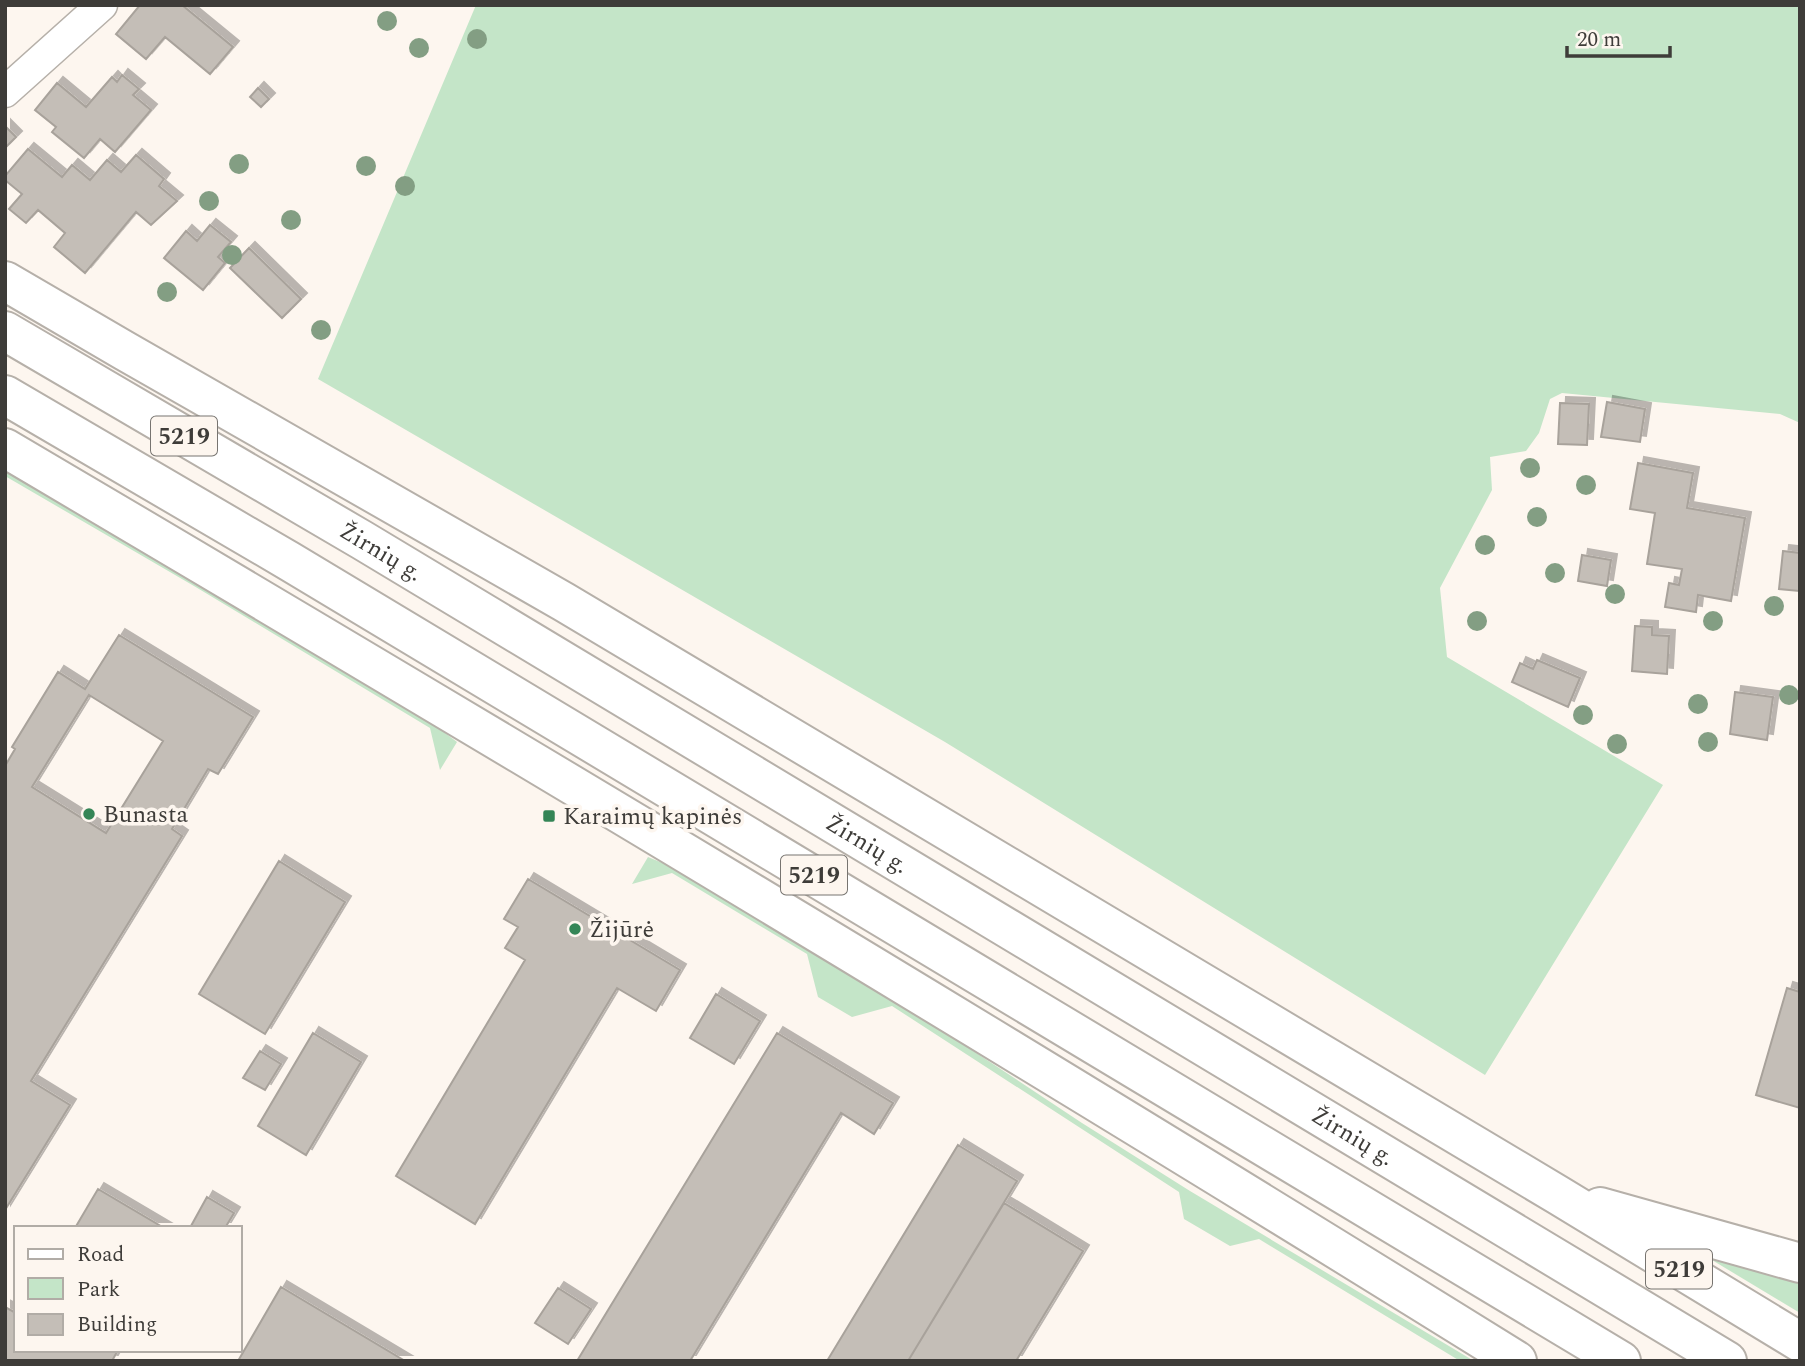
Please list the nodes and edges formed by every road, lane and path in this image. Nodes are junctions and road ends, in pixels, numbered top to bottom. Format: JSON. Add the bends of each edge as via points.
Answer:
{"nodes":[{"id":1,"x":103,"y":5,"type":"edge"},
{"id":2,"x":5,"y":92,"type":"edge"},
{"id":3,"x":5,"y":281,"type":"edge"},
{"id":4,"x":5,"y":331,"type":"edge"},
{"id":5,"x":5,"y":395,"type":"edge"},
{"id":6,"x":5,"y":448,"type":"edge"},
{"id":7,"x":1558,"y":1195,"type":"junction"},
{"id":8,"x":1800,"y":1263,"type":"edge"},
{"id":9,"x":1800,"y":1342,"type":"edge"},
{"id":10,"x":1517,"y":1361,"type":"edge"},
{"id":11,"x":1621,"y":1361,"type":"edge"},
{"id":12,"x":1727,"y":1361,"type":"edge"}],
"edges":[{"from":1,"to":2,"type":"street"},
{"from":3,"to":7,"type":"highway","number":"5219","via":[[564,601]]},
{"from":4,"to":12,"type":"highway","name":"Žirnių g.","number":"5219","via":[[362,540]]},
{"from":5,"to":11,"type":"highway","number":"5219","via":[[349,596]]},
{"from":6,"to":10,"type":"highway","number":"5219","via":[[354,653]]},
{"from":7,"to":8,"type":"highway"},
{"from":7,"to":9,"type":"highway","number":"5219"}]}
